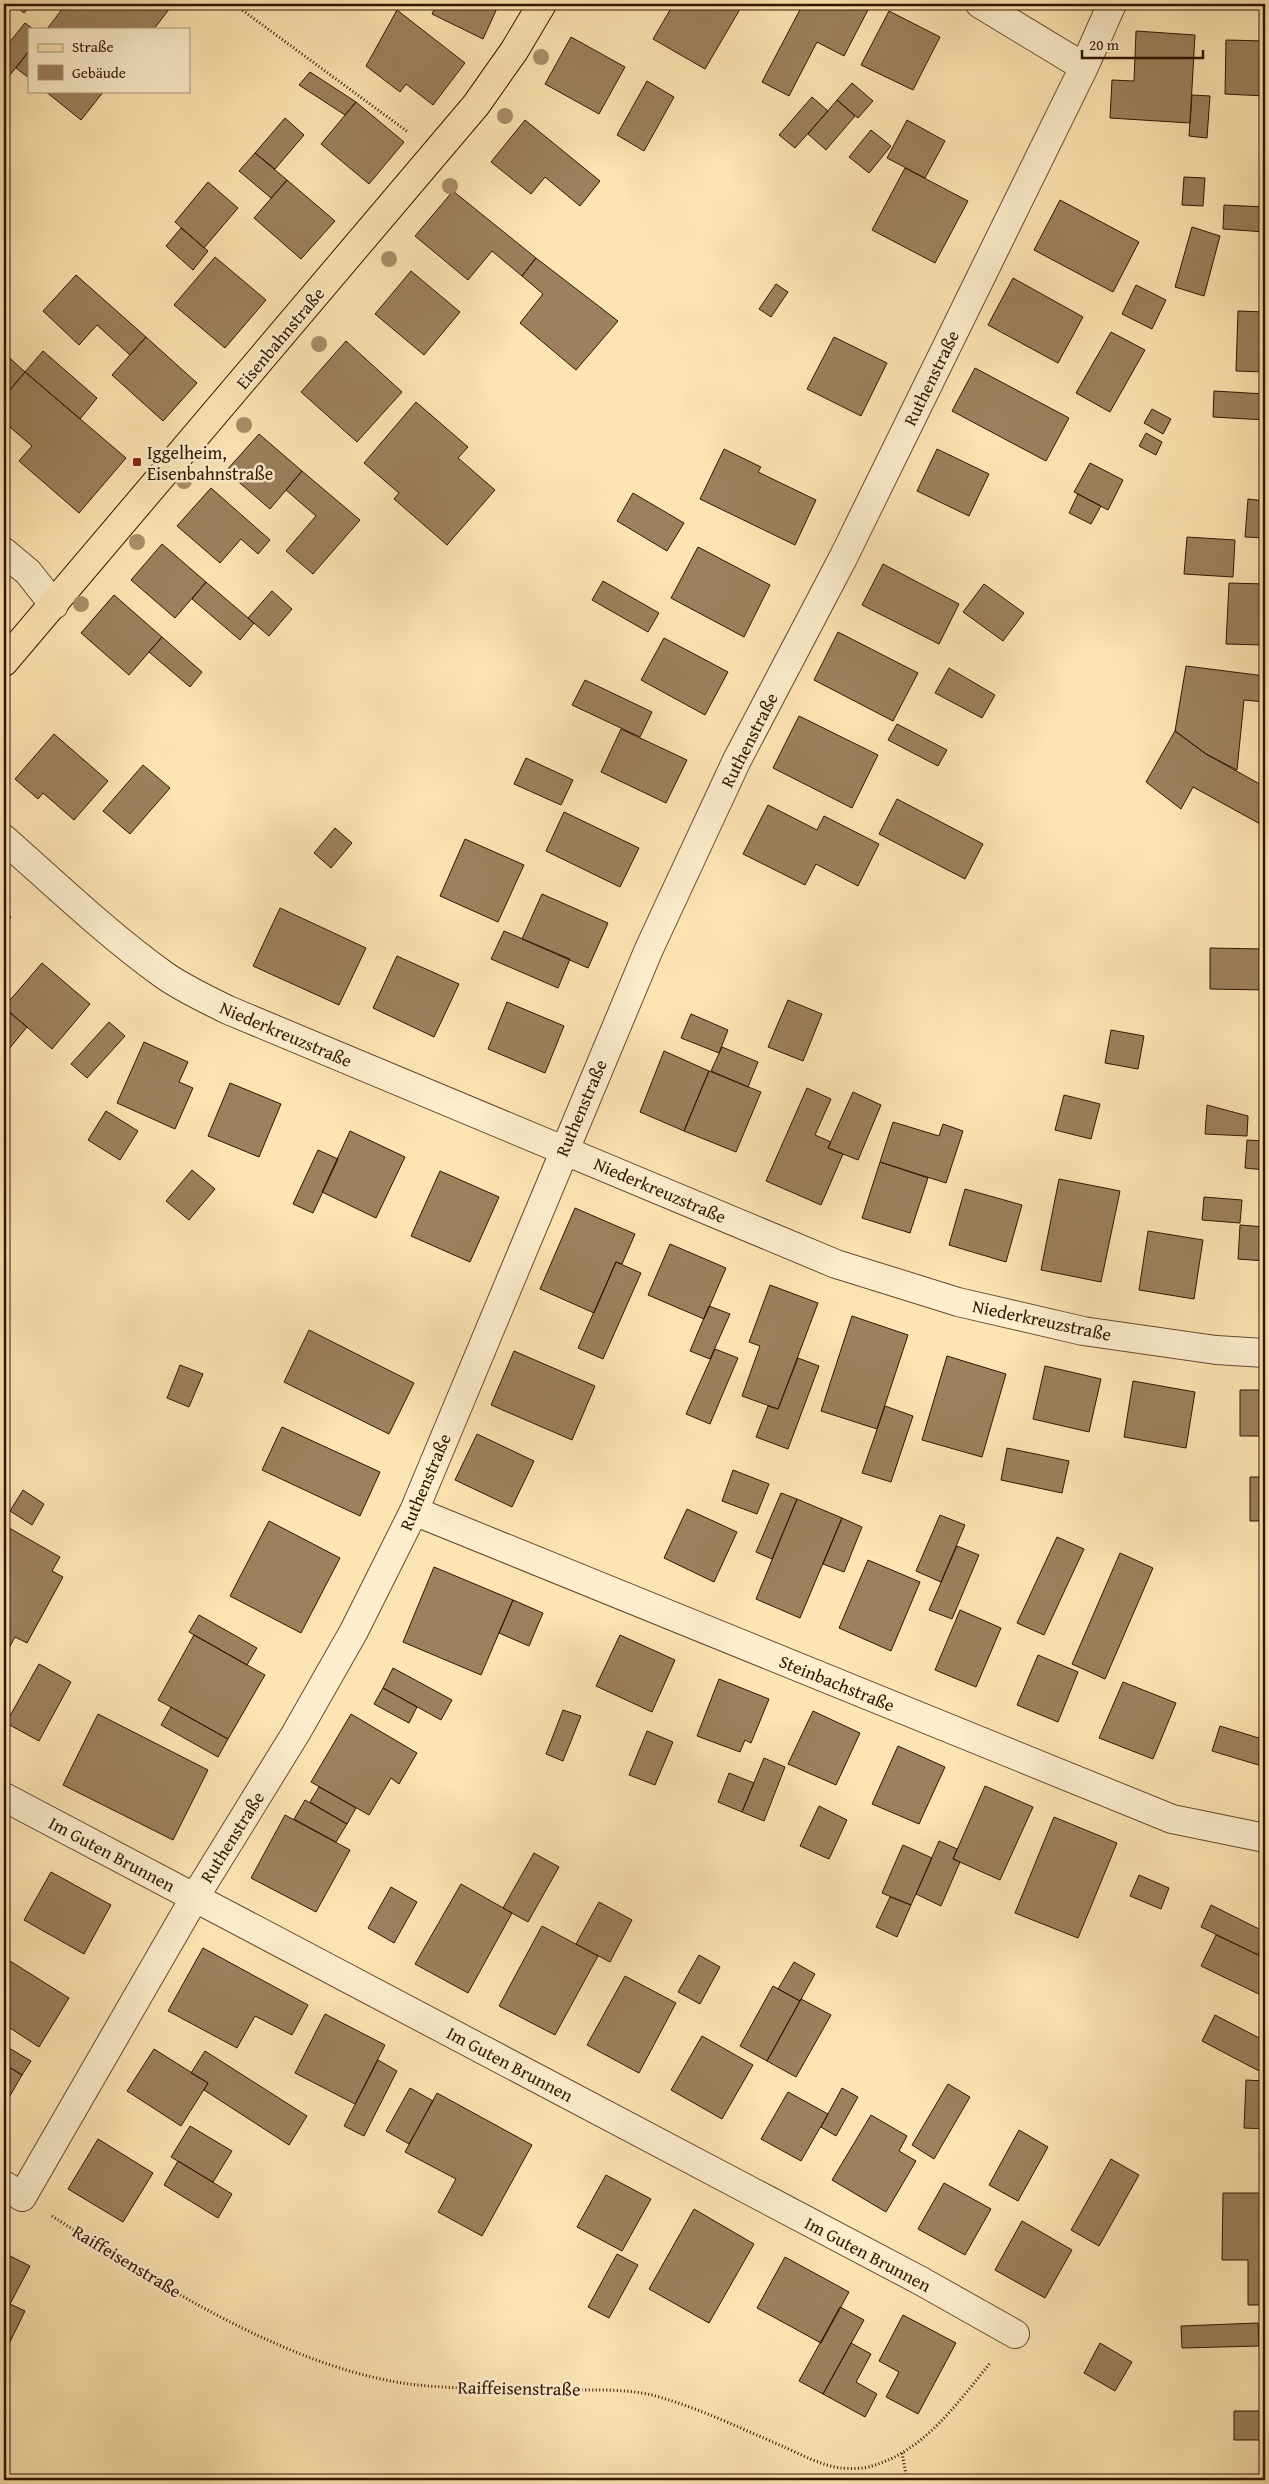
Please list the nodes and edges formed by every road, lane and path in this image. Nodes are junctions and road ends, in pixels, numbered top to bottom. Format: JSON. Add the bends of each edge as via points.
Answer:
{"nodes":[{"id":1,"x":234,"y":4,"type":"edge"},
{"id":2,"x":542,"y":4,"type":"edge"},
{"id":3,"x":980,"y":4,"type":"edge"},
{"id":4,"x":1112,"y":4,"type":"edge"},
{"id":5,"x":1084,"y":67,"type":"junction"},
{"id":6,"x":436,"y":154,"type":"junction"},
{"id":7,"x":4,"y":552,"type":"edge"},
{"id":8,"x":54,"y":605,"type":"junction"},
{"id":9,"x":4,"y":662,"type":"edge"},
{"id":10,"x":4,"y":839,"type":"edge"},
{"id":11,"x":564,"y":1149,"type":"junction"},
{"id":12,"x":1265,"y":1353,"type":"edge"},
{"id":13,"x":414,"y":1511,"type":"junction"},
{"id":14,"x":4,"y":1796,"type":"edge"},
{"id":15,"x":1265,"y":1838,"type":"edge"},
{"id":16,"x":195,"y":1897,"type":"junction"},
{"id":17,"x":13,"y":2191,"type":"edge"},
{"id":18,"x":1015,"y":2334,"type":"joint"},
{"id":19,"x":902,"y":2453,"type":"junction"},
{"id":20,"x":906,"y":2480,"type":"edge"}],
"edges":[{"from":1,"to":6,"type":"path"},
{"from":2,"to":6,"type":"main road","name":"Eisenbahnstraße","via":[[476,105]]},
{"from":3,"to":5,"type":"street"},
{"from":4,"to":5,"type":"street","name":"Ruthenstraße"},
{"from":5,"to":11,"type":"street","name":"Ruthenstraße","via":[[843,558],[737,760],[649,949]]},
{"from":6,"to":8,"type":"main road","name":"Eisenbahnstraße"},
{"from":7,"to":8,"type":"street","via":[[28,572]]},
{"from":8,"to":9,"type":"main road","name":"Eisenbahnstraße"},
{"from":10,"to":11,"type":"street","name":"Niederkreuzstraße","via":[[112,934],[164,975],[193,993],[236,1014]]},
{"from":11,"to":12,"type":"street","name":"Niederkreuzstraße","via":[[836,1264],[958,1302],[1083,1331],[1216,1350]]},
{"from":11,"to":13,"type":"street","name":"Ruthenstraße"},
{"from":13,"to":15,"type":"street","name":"Steinbachstraße","via":[[1172,1819]]},
{"from":13,"to":16,"type":"street","name":"Ruthenstraße","via":[[354,1631],[296,1733]]},
{"from":14,"to":16,"type":"street","name":"Im Guten Brunnen"},
{"from":16,"to":17,"type":"street","name":"Ruthenstraße"},
{"from":16,"to":18,"type":"street","name":"Im Guten Brunnen","via":[[921,2281]]},
{"from":17,"to":19,"type":"path","name":"Raiffeisenstraße","via":[[124,2262],[216,2314],[298,2352],[363,2375],[417,2385],[649,2394],[721,2419],[840,2468],[870,2467]]},
{"from":18,"to":19,"type":"path","name":"Raiffeisenstraße","via":[[933,2432]]},
{"from":19,"to":20,"type":"path"}]}
